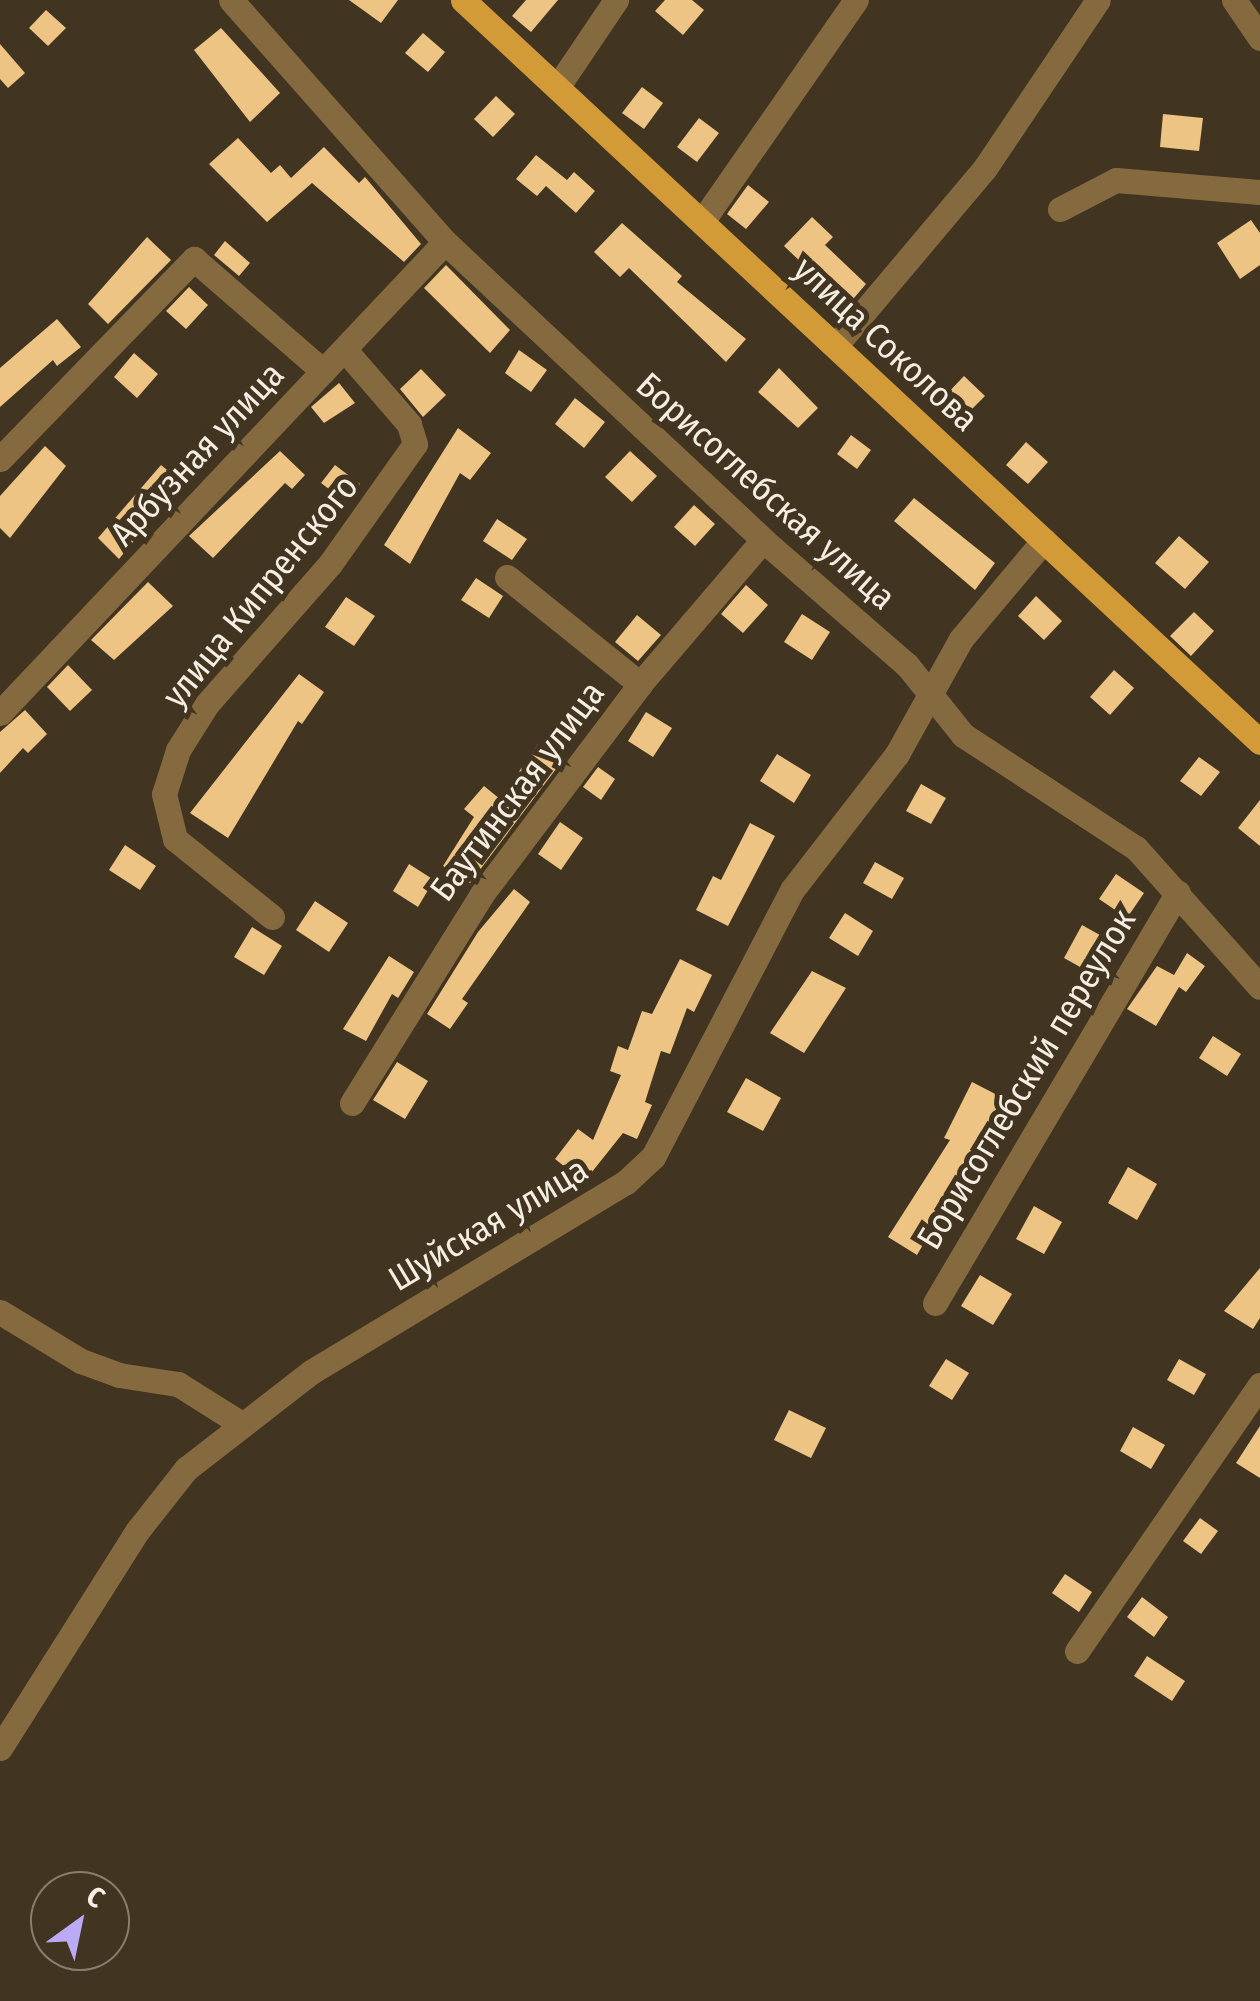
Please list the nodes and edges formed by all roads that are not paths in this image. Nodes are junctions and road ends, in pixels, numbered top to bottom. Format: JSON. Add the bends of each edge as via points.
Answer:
{"nodes":[{"id":1,"x":463,"y":0,"type":"edge"},
{"id":2,"x":616,"y":0,"type":"edge"},
{"id":3,"x":856,"y":0,"type":"edge"},
{"id":4,"x":1098,"y":0,"type":"edge"},
{"id":5,"x":1234,"y":0,"type":"edge"},
{"id":6,"x":247,"y":5,"type":"edge"},
{"id":7,"x":1260,"y":38,"type":"edge"},
{"id":8,"x":558,"y":86,"type":"junction"},
{"id":9,"x":1260,"y":192,"type":"edge"},
{"id":10,"x":1060,"y":209,"type":"dead end"},
{"id":11,"x":703,"y":220,"type":"junction"},
{"id":12,"x":446,"y":242,"type":"junction"},
{"id":13,"x":836,"y":345,"type":"junction"},
{"id":14,"x":344,"y":350,"type":"junction"},
{"id":15,"x":323,"y":372,"type":"junction"},
{"id":16,"x":0,"y":459,"type":"edge"},
{"id":17,"x":763,"y":540,"type":"junction"},
{"id":18,"x":1044,"y":540,"type":"junction"},
{"id":19,"x":506,"y":577,"type":"dead end"},
{"id":20,"x":640,"y":684,"type":"junction"},
{"id":21,"x":930,"y":690,"type":"junction"},
{"id":22,"x":0,"y":713,"type":"edge"},
{"id":23,"x":1260,"y":742,"type":"edge"},
{"id":24,"x":1178,"y":892,"type":"junction"},
{"id":25,"x":272,"y":917,"type":"dead end"},
{"id":26,"x":1260,"y":987,"type":"edge"},
{"id":27,"x":352,"y":1103,"type":"dead end"},
{"id":28,"x":935,"y":1303,"type":"dead end"},
{"id":29,"x":0,"y":1312,"type":"edge"},
{"id":30,"x":1260,"y":1386,"type":"edge"},
{"id":31,"x":240,"y":1423,"type":"junction"},
{"id":32,"x":1077,"y":1651,"type":"dead end"},
{"id":33,"x":0,"y":1748,"type":"edge"}],
"edges":[{"from":1,"to":8,"type":"main road","name":"улица Соколова"},
{"from":2,"to":8,"type":"street"},
{"from":3,"to":11,"type":"street"},
{"from":4,"to":13,"type":"street","via":[[985,168]]},
{"from":5,"to":7,"type":"street"},
{"from":6,"to":12,"type":"street","name":"Борисоглебская улица"},
{"from":8,"to":11,"type":"main road","name":"улица Соколова"},
{"from":9,"to":10,"type":"street","via":[[1116,180]]},
{"from":11,"to":13,"type":"main road","name":"улица Соколова"},
{"from":12,"to":14,"type":"street","name":"Арбузная улица"},
{"from":12,"to":17,"type":"street","name":"Борисоглебская улица"},
{"from":13,"to":18,"type":"main road","name":"улица Соколова"},
{"from":14,"to":15,"type":"street","name":"Арбузная улица"},
{"from":14,"to":25,"type":"street","name":"улица Кипренского","via":[[409,424],[415,444],[330,564],[207,704],[178,750],[164,794],[175,839]]},
{"from":15,"to":16,"type":"street","via":[[194,259]]},
{"from":15,"to":22,"type":"street","name":"Арбузная улица"},
{"from":17,"to":20,"type":"street","name":"Баутинская улица"},
{"from":17,"to":21,"type":"street","name":"Борисоглебская улица"},
{"from":18,"to":21,"type":"street","name":"Шуйская улица","via":[[961,639]]},
{"from":18,"to":23,"type":"main road","name":"улица Соколова"},
{"from":19,"to":20,"type":"street"},
{"from":20,"to":27,"type":"street","name":"Баутинская улица","via":[[482,894]]},
{"from":21,"to":24,"type":"street","name":"Борисоглебская улица","via":[[963,735],[1136,848]]},
{"from":21,"to":31,"type":"street","name":"Шуйская улица","via":[[897,754],[792,890],[653,1158],[626,1182],[311,1372]]},
{"from":24,"to":26,"type":"street","name":"Борисоглебская улица"},
{"from":24,"to":28,"type":"street","name":"Борисоглебский переулок"},
{"from":29,"to":31,"type":"street","via":[[81,1361],[178,1384]]},
{"from":30,"to":32,"type":"street"},
{"from":31,"to":33,"type":"street","name":"Шуйская улица","via":[[186,1469],[138,1530]]}]}
